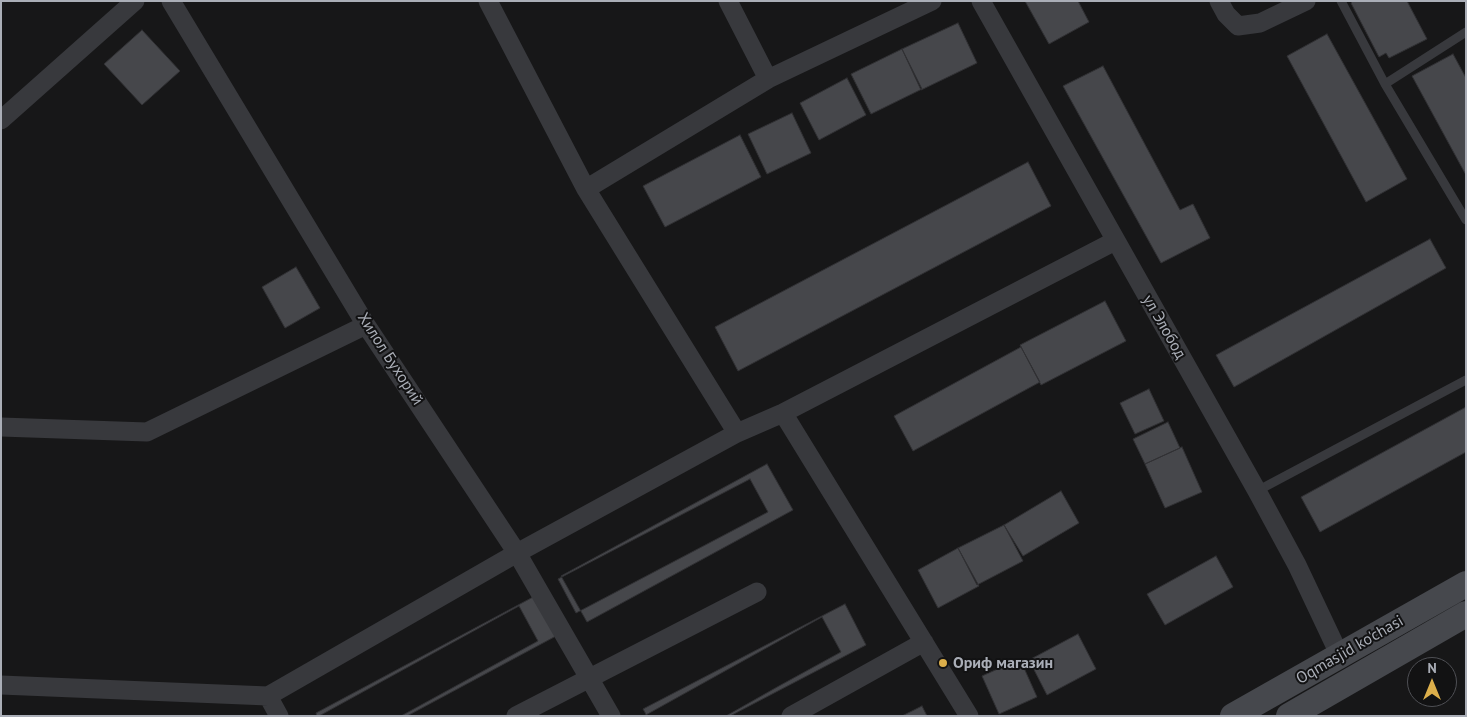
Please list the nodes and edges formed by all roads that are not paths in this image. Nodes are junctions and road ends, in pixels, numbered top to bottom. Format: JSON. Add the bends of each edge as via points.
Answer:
{"nodes":[{"id":1,"x":135,"y":1,"type":"edge"},
{"id":2,"x":171,"y":1,"type":"edge"},
{"id":3,"x":488,"y":1,"type":"edge"},
{"id":4,"x":728,"y":1,"type":"edge"},
{"id":5,"x":932,"y":1,"type":"edge"},
{"id":6,"x":981,"y":1,"type":"edge"},
{"id":7,"x":1219,"y":1,"type":"edge"},
{"id":8,"x":1306,"y":1,"type":"edge"},
{"id":9,"x":1342,"y":1,"type":"edge"},
{"id":10,"x":1466,"y":32,"type":"edge"},
{"id":11,"x":768,"y":79,"type":"junction"},
{"id":12,"x":1386,"y":84,"type":"junction"},
{"id":13,"x":1,"y":120,"type":"edge"},
{"id":14,"x":586,"y":190,"type":"junction"},
{"id":15,"x":1466,"y":220,"type":"edge"},
{"id":16,"x":1115,"y":241,"type":"junction"},
{"id":17,"x":366,"y":325,"type":"junction"},
{"id":18,"x":1466,"y":380,"type":"edge"},
{"id":19,"x":783,"y":413,"type":"junction"},
{"id":20,"x":1,"y":427,"type":"edge"},
{"id":21,"x":737,"y":433,"type":"junction"},
{"id":22,"x":1257,"y":491,"type":"junction"},
{"id":23,"x":516,"y":553,"type":"junction"},
{"id":24,"x":1466,"y":584,"type":"edge"},
{"id":25,"x":757,"y":592,"type":"dead end"},
{"id":26,"x":1466,"y":614,"type":"edge"},
{"id":27,"x":924,"y":642,"type":"junction"},
{"id":28,"x":1340,"y":656,"type":"junction"},
{"id":29,"x":590,"y":678,"type":"junction"},
{"id":30,"x":1,"y":685,"type":"edge"},
{"id":31,"x":268,"y":696,"type":"junction"},
{"id":32,"x":279,"y":716,"type":"edge"},
{"id":33,"x":516,"y":716,"type":"edge"},
{"id":34,"x":611,"y":716,"type":"edge"},
{"id":35,"x":791,"y":716,"type":"edge"},
{"id":36,"x":969,"y":716,"type":"edge"},
{"id":37,"x":1233,"y":716,"type":"edge"},
{"id":38,"x":1289,"y":716,"type":"edge"}],
"edges":[{"from":1,"to":13,"type":"street"},
{"from":2,"to":17,"type":"street","name":"Хилол Бухорий"},
{"from":3,"to":14,"type":"street"},
{"from":4,"to":11,"type":"street"},
{"from":5,"to":11,"type":"street"},
{"from":6,"to":16,"type":"street","name":"ул Элобод"},
{"from":7,"to":8,"type":"street","via":[[1238,26],[1260,23]]},
{"from":9,"to":12,"type":"lane"},
{"from":10,"to":12,"type":"lane"},
{"from":11,"to":14,"type":"street"},
{"from":12,"to":15,"type":"lane"},
{"from":14,"to":21,"type":"street"},
{"from":16,"to":19,"type":"street"},
{"from":16,"to":22,"type":"street","name":"ул Элобод"},
{"from":17,"to":20,"type":"street","via":[[147,432]]},
{"from":17,"to":23,"type":"street","name":"Хилол Бухорий"},
{"from":18,"to":22,"type":"lane"},
{"from":19,"to":21,"type":"street"},
{"from":19,"to":27,"type":"street"},
{"from":21,"to":23,"type":"street"},
{"from":22,"to":28,"type":"street","name":"ул Элобод"},
{"from":23,"to":29,"type":"street","name":"Хилол Бухорий"},
{"from":23,"to":31,"type":"street"},
{"from":24,"to":28,"type":"main road","name":"Oqmasjid ko'chasi"},
{"from":25,"to":29,"type":"street"},
{"from":26,"to":38,"type":"main road","name":"Oqmasjid ko'chasi"},
{"from":27,"to":35,"type":"street"},
{"from":27,"to":36,"type":"street"},
{"from":28,"to":37,"type":"main road","name":"Oqmasjid ko'chasi"},
{"from":29,"to":33,"type":"street"},
{"from":29,"to":34,"type":"street","name":"Хилол Бухорий"},
{"from":30,"to":31,"type":"street"},
{"from":31,"to":32,"type":"street"}]}
